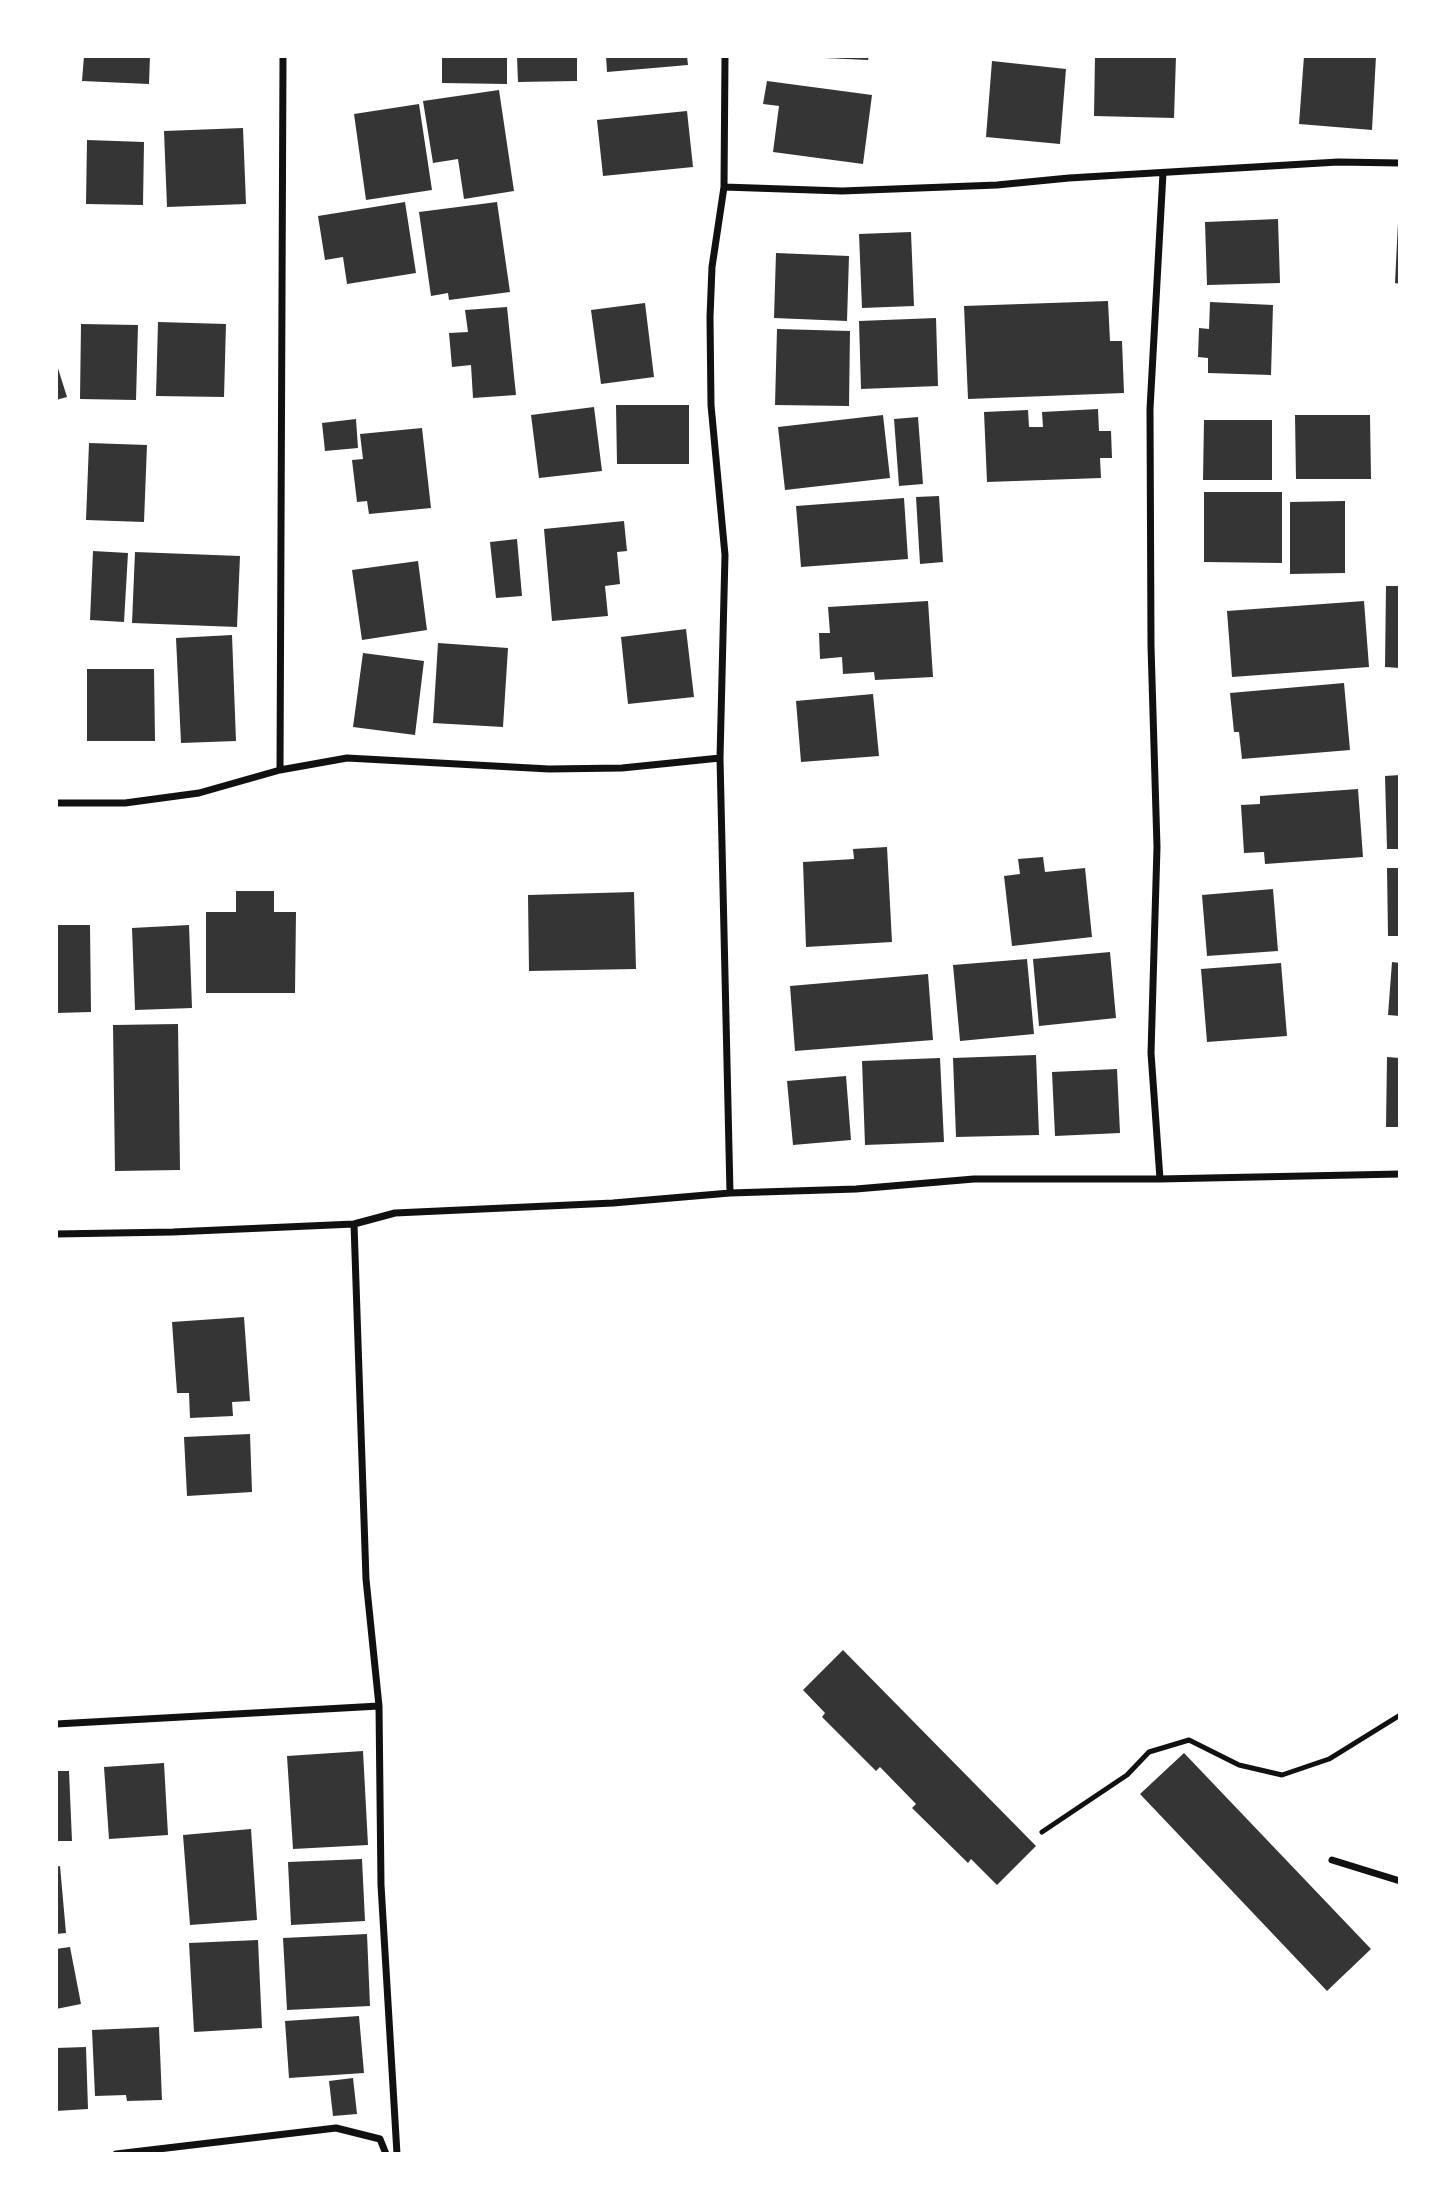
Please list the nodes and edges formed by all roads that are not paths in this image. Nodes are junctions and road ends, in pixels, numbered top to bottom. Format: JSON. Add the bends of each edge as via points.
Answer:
{"nodes":[{"id":1,"x":283,"y":56,"type":"edge"},
{"id":2,"x":725,"y":56,"type":"edge"},
{"id":3,"x":1400,"y":163,"type":"edge"},
{"id":4,"x":1163,"y":173,"type":"junction"},
{"id":5,"x":724,"y":187,"type":"junction"},
{"id":6,"x":720,"y":758,"type":"junction"},
{"id":7,"x":280,"y":770,"type":"junction"},
{"id":8,"x":56,"y":803,"type":"edge"},
{"id":9,"x":1400,"y":1174,"type":"edge"},
{"id":10,"x":1160,"y":1179,"type":"junction"},
{"id":11,"x":730,"y":1193,"type":"junction"},
{"id":12,"x":354,"y":1224,"type":"junction"},
{"id":13,"x":56,"y":1234,"type":"edge"},
{"id":14,"x":379,"y":1706,"type":"junction"},
{"id":15,"x":1400,"y":1715,"type":"edge"},
{"id":16,"x":56,"y":1724,"type":"edge"},
{"id":17,"x":1042,"y":1832,"type":"dead end"},
{"id":18,"x":1332,"y":1860,"type":"dead end"},
{"id":19,"x":1400,"y":1881,"type":"edge"},
{"id":20,"x":116,"y":2154,"type":"edge"},
{"id":21,"x":386,"y":2154,"type":"edge"},
{"id":22,"x":397,"y":2154,"type":"edge"}],
"edges":[{"from":1,"to":7,"type":"street"},
{"from":2,"to":5,"type":"street"},
{"from":3,"to":4,"type":"street","via":[[1338,162]]},
{"from":4,"to":5,"type":"street","via":[[855,191]]},
{"from":4,"to":10,"type":"street","via":[[1150,409],[1157,847],[1151,1052]]},
{"from":5,"to":6,"type":"street","via":[[710,317],[711,405],[725,555]]},
{"from":6,"to":7,"type":"street","via":[[561,769],[347,758]]},
{"from":6,"to":11,"type":"street"},
{"from":7,"to":8,"type":"street","via":[[199,793],[125,803]]},
{"from":9,"to":10,"type":"street"},
{"from":10,"to":11,"type":"street","via":[[974,1179]]},
{"from":11,"to":12,"type":"street","via":[[395,1213]]},
{"from":12,"to":13,"type":"street"},
{"from":12,"to":14,"type":"street","via":[[366,1579]]},
{"from":14,"to":16,"type":"street"},
{"from":14,"to":22,"type":"street","via":[[381,1885]]},
{"from":15,"to":17,"type":"lane","via":[[1329,1759],[1282,1776],[1239,1765],[1189,1740],[1149,1752],[1127,1775]]},
{"from":18,"to":19,"type":"street"},
{"from":20,"to":21,"type":"street","via":[[336,2128],[380,2140]]}]}
